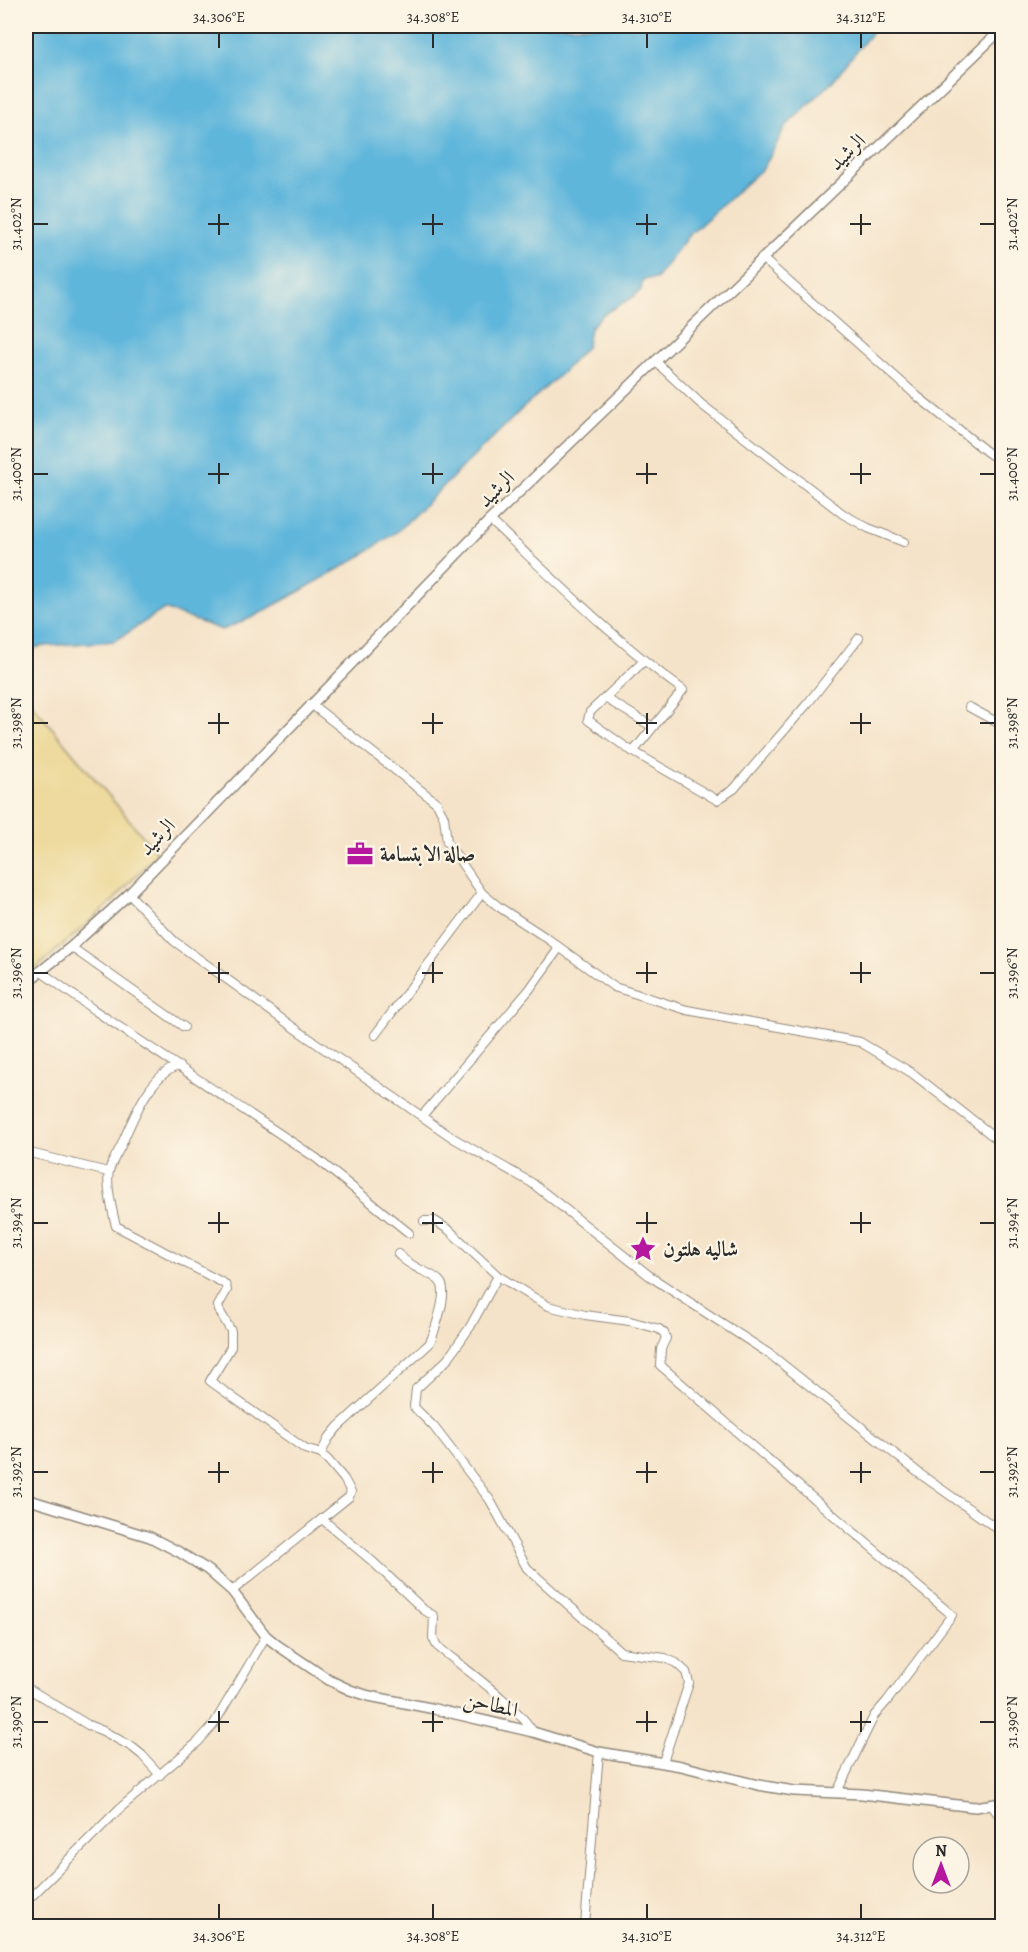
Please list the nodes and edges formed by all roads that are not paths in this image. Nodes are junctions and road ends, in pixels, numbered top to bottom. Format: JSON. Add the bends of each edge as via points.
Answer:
{"nodes":[{"id":1,"x":1002,"y":29,"type":"edge"},
{"id":2,"x":762,"y":258,"type":"junction"},
{"id":3,"x":655,"y":361,"type":"junction"},
{"id":4,"x":1002,"y":462,"type":"edge"},
{"id":5,"x":489,"y":520,"type":"junction"},
{"id":6,"x":904,"y":542,"type":"dead end"},
{"id":7,"x":859,"y":639,"type":"dead end"},
{"id":8,"x":644,"y":661,"type":"junction"},
{"id":9,"x":605,"y":698,"type":"junction"},
{"id":10,"x":310,"y":704,"type":"junction"},
{"id":11,"x":969,"y":707,"type":"dead end"},
{"id":12,"x":1002,"y":725,"type":"edge"},
{"id":13,"x":652,"y":728,"type":"junction"},
{"id":14,"x":633,"y":752,"type":"junction"},
{"id":15,"x":482,"y":893,"type":"junction"},
{"id":16,"x":129,"y":894,"type":"junction"},
{"id":17,"x":71,"y":947,"type":"junction"},
{"id":18,"x":559,"y":948,"type":"junction"},
{"id":19,"x":40,"y":971,"type":"junction"},
{"id":20,"x":26,"y":983,"type":"edge"},
{"id":21,"x":184,"y":1027,"type":"dead end"},
{"id":22,"x":375,"y":1035,"type":"dead end"},
{"id":23,"x":179,"y":1066,"type":"junction"},
{"id":24,"x":422,"y":1116,"type":"junction"},
{"id":25,"x":1002,"y":1143,"type":"edge"},
{"id":26,"x":26,"y":1152,"type":"edge"},
{"id":27,"x":108,"y":1172,"type":"junction"},
{"id":28,"x":424,"y":1221,"type":"dead end"},
{"id":29,"x":409,"y":1233,"type":"dead end"},
{"id":30,"x":398,"y":1254,"type":"dead end"},
{"id":31,"x":498,"y":1276,"type":"junction"},
{"id":32,"x":321,"y":1454,"type":"junction"},
{"id":33,"x":26,"y":1499,"type":"edge"},
{"id":34,"x":322,"y":1519,"type":"junction"},
{"id":35,"x":1002,"y":1532,"type":"edge"},
{"id":36,"x":231,"y":1591,"type":"junction"},
{"id":37,"x":266,"y":1635,"type":"junction"},
{"id":38,"x":26,"y":1687,"type":"edge"},
{"id":39,"x":532,"y":1732,"type":"junction"},
{"id":40,"x":599,"y":1752,"type":"junction"},
{"id":41,"x":663,"y":1762,"type":"junction"},
{"id":42,"x":160,"y":1775,"type":"junction"},
{"id":43,"x":837,"y":1792,"type":"junction"},
{"id":44,"x":1002,"y":1803,"type":"edge"},
{"id":45,"x":992,"y":1806,"type":"junction"},
{"id":46,"x":1002,"y":1819,"type":"edge"},
{"id":47,"x":26,"y":1902,"type":"edge"},
{"id":48,"x":585,"y":1926,"type":"edge"}],
"edges":[{"from":1,"to":2,"type":"main road","name":"الرشيد"},
{"from":2,"to":3,"type":"main road","name":"الرشيد"},
{"from":2,"to":4,"type":"street","via":[[917,396]]},
{"from":3,"to":5,"type":"main road","name":"الرشيد"},
{"from":3,"to":6,"type":"street","via":[[701,404],[843,514]]},
{"from":5,"to":8,"type":"street"},
{"from":5,"to":10,"type":"main road","name":"الرشيد"},
{"from":7,"to":14,"type":"street","via":[[734,789],[717,800]]},
{"from":8,"to":9,"type":"street"},
{"from":8,"to":13,"type":"street","via":[[683,690]]},
{"from":9,"to":13,"type":"street"},
{"from":9,"to":14,"type":"street","via":[[588,714],[588,720]]},
{"from":10,"to":15,"type":"street","via":[[437,803],[444,817],[447,842]]},
{"from":10,"to":16,"type":"main road","name":"الرشيد"},
{"from":11,"to":12,"type":"street"},
{"from":13,"to":14,"type":"street"},
{"from":15,"to":18,"type":"street"},
{"from":15,"to":22,"type":"street"},
{"from":16,"to":17,"type":"main road","name":"الرشيد"},
{"from":16,"to":24,"type":"street","via":[[174,940]]},
{"from":17,"to":19,"type":"main road","name":"الرشيد"},
{"from":17,"to":21,"type":"street"},
{"from":18,"to":24,"type":"street","via":[[529,990]]},
{"from":18,"to":25,"type":"street","via":[[614,987],[687,1010],[860,1042],[912,1073]]},
{"from":19,"to":20,"type":"main road","name":"الرشيد"},
{"from":19,"to":23,"type":"street"},
{"from":23,"to":27,"type":"street","via":[[166,1072],[150,1090]]},
{"from":23,"to":29,"type":"street","via":[[316,1158]]},
{"from":24,"to":35,"type":"street","via":[[472,1150],[532,1183],[651,1277],[771,1355],[920,1474]]},
{"from":26,"to":27,"type":"street"},
{"from":27,"to":32,"type":"street","via":[[116,1226],[227,1287],[218,1306],[231,1331],[231,1347],[210,1381],[305,1449]]},
{"from":28,"to":31,"type":"street","via":[[435,1221],[449,1230]]},
{"from":30,"to":32,"type":"street","via":[[442,1286],[443,1300],[432,1338],[338,1427]]},
{"from":31,"to":41,"type":"street","via":[[447,1360],[416,1389],[414,1407],[490,1500],[527,1568],[621,1652],[665,1658],[686,1672],[689,1683]]},
{"from":31,"to":43,"type":"street","via":[[548,1306],[659,1329],[666,1338],[660,1365],[952,1615],[874,1716]]},
{"from":32,"to":34,"type":"street","via":[[351,1492]]},
{"from":33,"to":36,"type":"main road","name":"المطاحن","via":[[162,1543],[208,1570]]},
{"from":34,"to":36,"type":"street"},
{"from":34,"to":39,"type":"street","via":[[434,1616],[433,1638],[437,1646],[507,1703]]},
{"from":36,"to":37,"type":"main road","name":"المطاحن"},
{"from":37,"to":39,"type":"main road","name":"المطاحن","via":[[309,1668],[350,1690]]},
{"from":37,"to":42,"type":"street","via":[[214,1724]]},
{"from":38,"to":42,"type":"street","via":[[132,1748]]},
{"from":39,"to":40,"type":"main road","name":"المطاحن"},
{"from":40,"to":41,"type":"main road","name":"المطاحن"},
{"from":40,"to":48,"type":"street"},
{"from":41,"to":43,"type":"main road","name":"المطاحن","via":[[794,1791]]},
{"from":42,"to":47,"type":"street","via":[[119,1809]]},
{"from":43,"to":45,"type":"main road","name":"المطاحن","via":[[975,1808]]},
{"from":44,"to":45,"type":"main road","name":"المطاحن"},
{"from":45,"to":46,"type":"street"}]}
